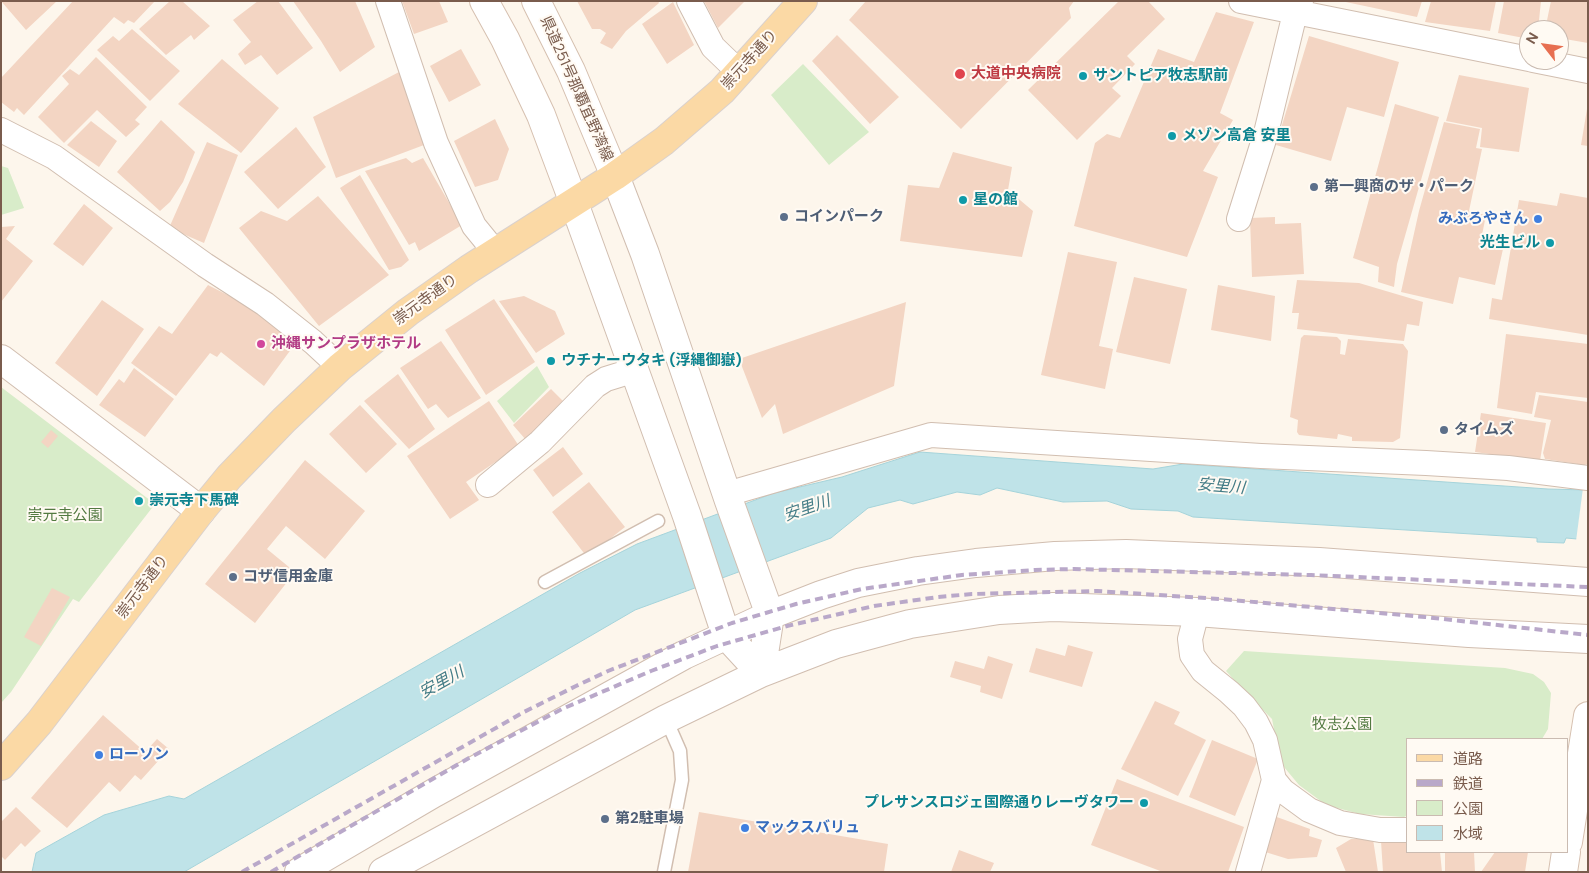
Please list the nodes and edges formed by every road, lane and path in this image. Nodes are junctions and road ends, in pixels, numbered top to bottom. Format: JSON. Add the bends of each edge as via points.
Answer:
{"nodes":[{"id":1,"x":388,"y":1,"type":"edge"},
{"id":2,"x":484,"y":1,"type":"edge"},
{"id":3,"x":536,"y":1,"type":"edge"},
{"id":4,"x":689,"y":1,"type":"edge"},
{"id":5,"x":803,"y":1,"type":"edge"},
{"id":6,"x":1241,"y":1,"type":"edge"},
{"id":7,"x":1298,"y":7,"type":"edge"},
{"id":8,"x":1519,"y":57,"type":"edge"},
{"id":9,"x":1569,"y":67,"type":"edge"},
{"id":10,"x":1588,"y":71,"type":"edge"},
{"id":11,"x":739,"y":72,"type":"junction"},
{"id":12,"x":1,"y":130,"type":"edge"},
{"id":13,"x":615,"y":176,"type":"junction"},
{"id":14,"x":574,"y":203,"type":"junction"},
{"id":15,"x":1239,"y":219,"type":"dead end"},
{"id":16,"x":496,"y":253,"type":"junction"},
{"id":17,"x":1,"y":359,"type":"edge"},
{"id":18,"x":340,"y":368,"type":"junction"},
{"id":19,"x":634,"y":370,"type":"junction"},
{"id":20,"x":1588,"y":478,"type":"edge"},
{"id":21,"x":488,"y":484,"type":"dead end"},
{"id":22,"x":728,"y":498,"type":"junction"},
{"id":23,"x":201,"y":511,"type":"junction"},
{"id":24,"x":658,"y":521,"type":"dead end"},
{"id":25,"x":545,"y":582,"type":"dead end"},
{"id":26,"x":1588,"y":582,"type":"edge"},
{"id":27,"x":1197,"y":612,"type":"junction"},
{"id":28,"x":770,"y":615,"type":"junction"},
{"id":29,"x":726,"y":635,"type":"junction"},
{"id":30,"x":1588,"y":639,"type":"edge"},
{"id":31,"x":761,"y":673,"type":"junction"},
{"id":32,"x":1588,"y":716,"type":"edge"},
{"id":33,"x":666,"y":719,"type":"junction"},
{"id":34,"x":1,"y":766,"type":"edge"},
{"id":35,"x":1574,"y":768,"type":"edge"},
{"id":36,"x":1274,"y":780,"type":"junction"},
{"id":37,"x":1406,"y":830,"type":"edge"},
{"id":38,"x":1569,"y":830,"type":"edge"},
{"id":39,"x":1566,"y":853,"type":"edge"},
{"id":40,"x":299,"y":872,"type":"edge"},
{"id":41,"x":383,"y":872,"type":"edge"},
{"id":42,"x":664,"y":872,"type":"edge"},
{"id":43,"x":1248,"y":872,"type":"edge"},
{"id":44,"x":1563,"y":872,"type":"edge"}],
"edges":[{"from":1,"to":16,"type":"street","via":[[436,143],[474,226]]},
{"from":2,"to":14,"type":"street","via":[[541,114]]},
{"from":3,"to":13,"type":"street","name":"県道251号那覇宜野湾線","via":[[571,71]]},
{"from":4,"to":11,"type":"street","via":[[713,47]]},
{"from":5,"to":11,"type":"main road","name":"崇元寺通り"},
{"from":6,"to":7,"type":"street"},
{"from":7,"to":8,"type":"street"},
{"from":7,"to":15,"type":"street","via":[[1266,133]]},
{"from":9,"to":10,"type":"street"},
{"from":11,"to":13,"type":"main road","name":"崇元寺通り","via":[[704,108]]},
{"from":12,"to":18,"type":"street","via":[[54,157],[265,304]]},
{"from":13,"to":14,"type":"main road","name":"崇元寺通り"},
{"from":13,"to":22,"type":"street","name":"県道251号那覇宜野湾線"},
{"from":14,"to":16,"type":"main road","name":"崇元寺通り"},
{"from":14,"to":19,"type":"street"},
{"from":16,"to":18,"type":"main road","name":"崇元寺通り","via":[[408,312]]},
{"from":17,"to":23,"type":"street"},
{"from":18,"to":23,"type":"main road","name":"崇元寺通り","via":[[256,448]]},
{"from":19,"to":21,"type":"street","via":[[595,386],[540,442]]},
{"from":19,"to":29,"type":"street"},
{"from":20,"to":22,"type":"street","via":[[1508,468],[931,435]]},
{"from":22,"to":28,"type":"street","name":"県道251号那覇宜野湾線"},
{"from":23,"to":34,"type":"main road","name":"崇元寺通り","via":[[39,723]]},
{"from":24,"to":25,"type":"lane"},
{"from":26,"to":28,"type":"street","via":[[1275,560],[1126,554],[1056,556],[918,571],[821,595]]},
{"from":27,"to":30,"type":"street"},
{"from":27,"to":31,"type":"street","via":[[1053,606],[990,611],[877,632]]},
{"from":27,"to":36,"type":"street","via":[[1190,638],[1192,655],[1203,671],[1244,706],[1256,722],[1265,740]]},
{"from":28,"to":29,"type":"street"},
{"from":28,"to":31,"type":"street"},
{"from":29,"to":31,"type":"street"},
{"from":29,"to":40,"type":"street","via":[[584,709]]},
{"from":31,"to":33,"type":"street"},
{"from":32,"to":35,"type":"street"},
{"from":33,"to":41,"type":"street"},
{"from":33,"to":42,"type":"lane","via":[[680,751],[682,780]]},
{"from":35,"to":38,"type":"street"},
{"from":36,"to":37,"type":"street","via":[[1310,810],[1340,823],[1380,830]]},
{"from":36,"to":43,"type":"street"},
{"from":39,"to":44,"type":"street"}]}
